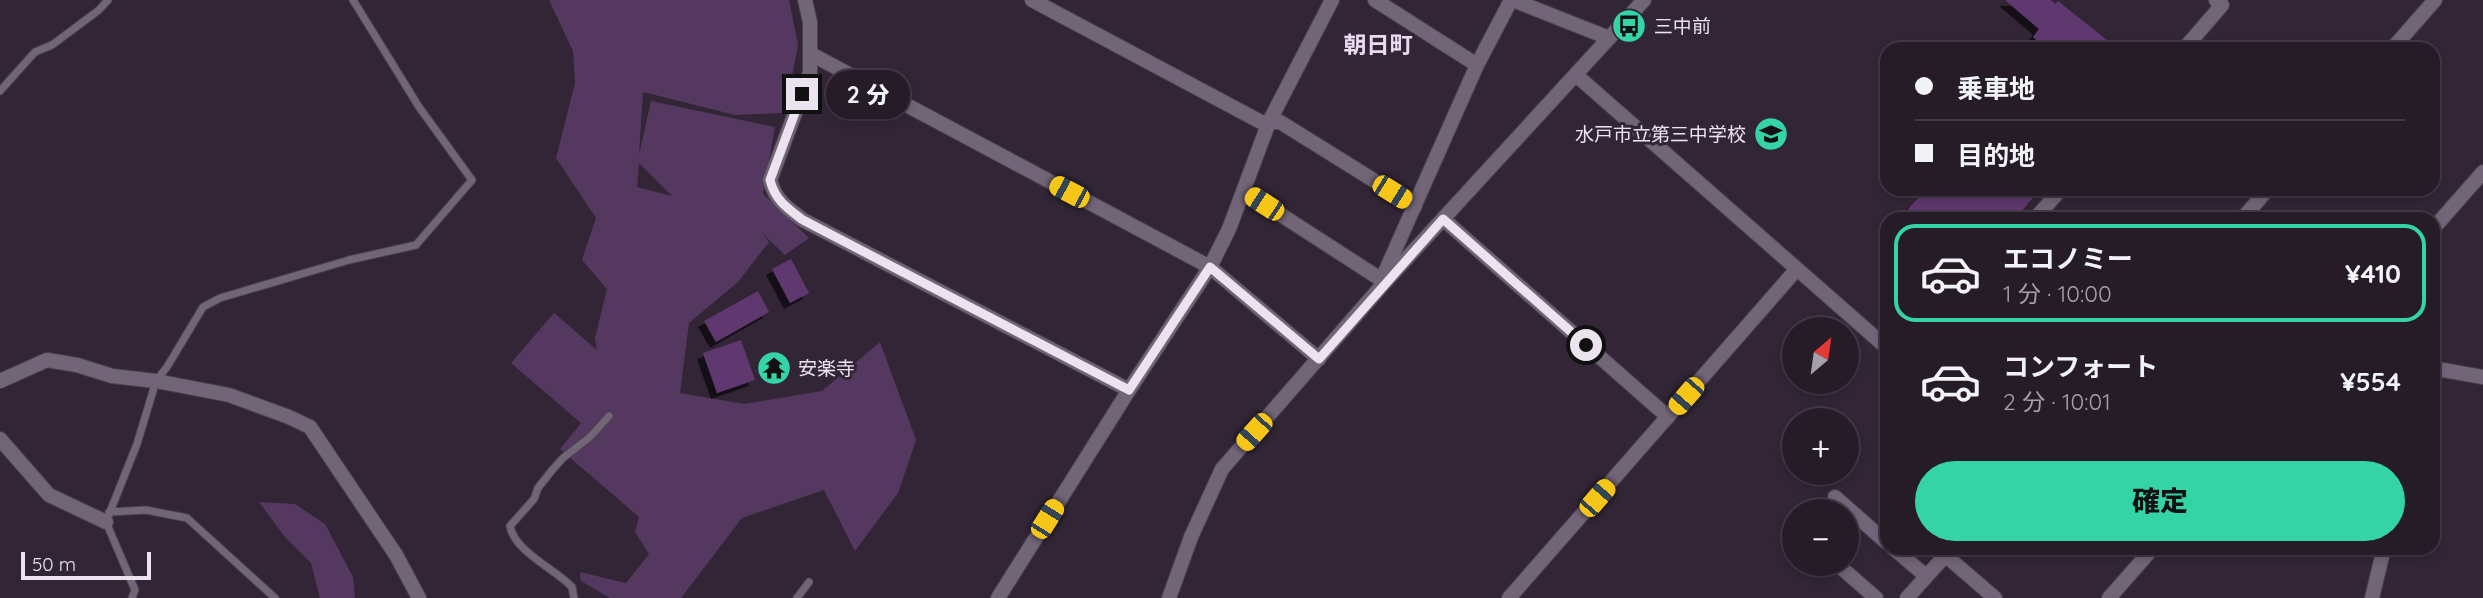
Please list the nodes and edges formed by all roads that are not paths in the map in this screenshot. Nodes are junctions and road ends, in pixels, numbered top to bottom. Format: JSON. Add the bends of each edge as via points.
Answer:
{"nodes":[{"id":1,"x":108,"y":0,"type":"edge"},
{"id":2,"x":353,"y":0,"type":"edge"},
{"id":3,"x":805,"y":0,"type":"edge"},
{"id":4,"x":1032,"y":0,"type":"edge"},
{"id":5,"x":1332,"y":0,"type":"edge"},
{"id":6,"x":1375,"y":0,"type":"edge"},
{"id":7,"x":1512,"y":0,"type":"edge"},
{"id":8,"x":1644,"y":0,"type":"edge"},
{"id":9,"x":2216,"y":0,"type":"edge"},
{"id":10,"x":2435,"y":0,"type":"edge"},
{"id":11,"x":1609,"y":38,"type":"junction"},
{"id":12,"x":2189,"y":42,"type":"edge"},
{"id":13,"x":2398,"y":42,"type":"edge"},
{"id":14,"x":811,"y":54,"type":"junction"},
{"id":15,"x":1477,"y":65,"type":"junction"},
{"id":16,"x":1576,"y":75,"type":"junction"},
{"id":17,"x":0,"y":90,"type":"edge"},
{"id":18,"x":1269,"y":122,"type":"junction"},
{"id":19,"x":2483,"y":172,"type":"edge"},
{"id":20,"x":1244,"y":191,"type":"junction"},
{"id":21,"x":2055,"y":196,"type":"edge"},
{"id":22,"x":2262,"y":196,"type":"edge"},
{"id":23,"x":1415,"y":206,"type":"junction"},
{"id":24,"x":2041,"y":212,"type":"edge"},
{"id":25,"x":2248,"y":212,"type":"edge"},
{"id":26,"x":1443,"y":219,"type":"junction"},
{"id":27,"x":2440,"y":221,"type":"edge"},
{"id":28,"x":1210,"y":267,"type":"junction"},
{"id":29,"x":1796,"y":270,"type":"junction"},
{"id":30,"x":1385,"y":282,"type":"junction"},
{"id":31,"x":1880,"y":342,"type":"edge"},
{"id":32,"x":1319,"y":359,"type":"junction"},
{"id":33,"x":2440,"y":369,"type":"edge"},
{"id":34,"x":2483,"y":377,"type":"edge"},
{"id":35,"x":156,"y":380,"type":"junction"},
{"id":36,"x":0,"y":381,"type":"edge"},
{"id":37,"x":1129,"y":390,"type":"junction"},
{"id":38,"x":609,"y":416,"type":"dead end"},
{"id":39,"x":1668,"y":417,"type":"junction"},
{"id":40,"x":2,"y":447,"type":"edge"},
{"id":41,"x":1835,"y":497,"type":"dead end"},
{"id":42,"x":108,"y":517,"type":"junction"},
{"id":43,"x":1880,"y":537,"type":"edge"},
{"id":44,"x":1901,"y":555,"type":"edge"},
{"id":45,"x":1944,"y":555,"type":"edge"},
{"id":46,"x":1952,"y":555,"type":"edge"},
{"id":47,"x":2147,"y":555,"type":"edge"},
{"id":48,"x":2382,"y":555,"type":"edge"},
{"id":49,"x":1851,"y":576,"type":"edge"},
{"id":50,"x":1926,"y":576,"type":"junction"},
{"id":51,"x":809,"y":582,"type":"dead end"},
{"id":52,"x":132,"y":598,"type":"edge"},
{"id":53,"x":275,"y":598,"type":"edge"},
{"id":54,"x":419,"y":598,"type":"edge"},
{"id":55,"x":574,"y":598,"type":"edge"},
{"id":56,"x":797,"y":598,"type":"edge"},
{"id":57,"x":998,"y":598,"type":"edge"},
{"id":58,"x":1169,"y":598,"type":"edge"},
{"id":59,"x":1509,"y":598,"type":"edge"},
{"id":60,"x":1877,"y":598,"type":"edge"},
{"id":61,"x":1907,"y":598,"type":"edge"},
{"id":62,"x":1995,"y":598,"type":"edge"},
{"id":63,"x":2109,"y":598,"type":"edge"},
{"id":64,"x":2372,"y":598,"type":"edge"}],
"edges":[{"from":1,"to":17,"type":"lane","via":[[52,45],[35,52]]},
{"from":2,"to":35,"type":"lane","via":[[419,107],[472,180],[416,245],[349,260],[203,307]]},
{"from":3,"to":14,"type":"street"},
{"from":4,"to":18,"type":"street","via":[[1261,122]]},
{"from":5,"to":18,"type":"street"},
{"from":6,"to":15,"type":"street"},
{"from":7,"to":11,"type":"street"},
{"from":7,"to":15,"type":"street"},
{"from":8,"to":11,"type":"street"},
{"from":9,"to":12,"type":"street","via":[[2222,5]]},
{"from":10,"to":13,"type":"street"},
{"from":11,"to":16,"type":"street"},
{"from":14,"to":28,"type":"street"},
{"from":14,"to":37,"type":"street","via":[[810,73],[770,180],[783,205],[803,220]]},
{"from":15,"to":23,"type":"street"},
{"from":16,"to":26,"type":"street"},
{"from":16,"to":29,"type":"street"},
{"from":18,"to":20,"type":"street"},
{"from":18,"to":23,"type":"street","via":[[1280,122]]},
{"from":19,"to":27,"type":"street"},
{"from":20,"to":28,"type":"street"},
{"from":20,"to":30,"type":"street"},
{"from":21,"to":24,"type":"street"},
{"from":22,"to":25,"type":"street"},
{"from":23,"to":30,"type":"street"},
{"from":26,"to":30,"type":"street"},
{"from":26,"to":39,"type":"street"},
{"from":28,"to":32,"type":"street"},
{"from":28,"to":37,"type":"street"},
{"from":29,"to":31,"type":"street"},
{"from":29,"to":39,"type":"street"},
{"from":30,"to":32,"type":"street"},
{"from":32,"to":58,"type":"street","via":[[1222,469]]},
{"from":33,"to":34,"type":"street"},
{"from":35,"to":36,"type":"street","via":[[112,376],[47,360]]},
{"from":35,"to":42,"type":"lane"},
{"from":35,"to":54,"type":"street","via":[[229,395],[310,427],[396,555]]},
{"from":37,"to":57,"type":"street"},
{"from":38,"to":55,"type":"lane","via":[[553,469],[510,526],[518,543],[572,587]]},
{"from":39,"to":59,"type":"street"},
{"from":40,"to":42,"type":"street","via":[[49,495]]},
{"from":41,"to":43,"type":"street"},
{"from":42,"to":52,"type":"lane","via":[[135,590]]},
{"from":42,"to":53,"type":"lane","via":[[146,510],[187,518]]},
{"from":44,"to":50,"type":"street"},
{"from":45,"to":50,"type":"street"},
{"from":46,"to":62,"type":"street"},
{"from":47,"to":63,"type":"street"},
{"from":48,"to":64,"type":"street"},
{"from":49,"to":60,"type":"street"},
{"from":50,"to":61,"type":"street"},
{"from":51,"to":56,"type":"lane"}]}
